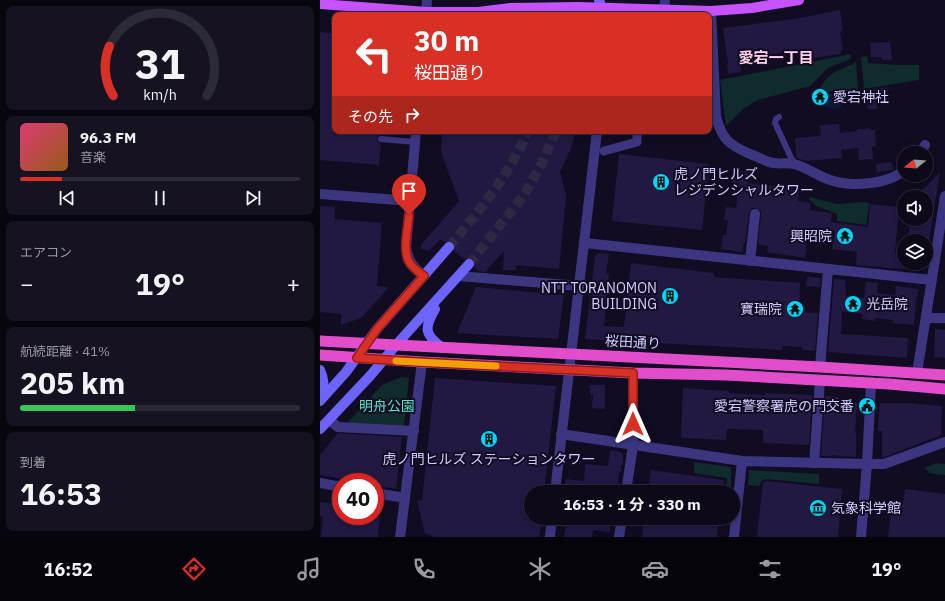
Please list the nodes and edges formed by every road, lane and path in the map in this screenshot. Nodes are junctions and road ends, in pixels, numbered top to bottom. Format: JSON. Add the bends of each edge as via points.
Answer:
{"nodes":[{"id":1,"x":427,"y":0,"type":"edge"},
{"id":2,"x":799,"y":0,"type":"edge"},
{"id":3,"x":320,"y":4,"type":"edge"},
{"id":4,"x":665,"y":4,"type":"edge"},
{"id":5,"x":602,"y":8,"type":"edge"},
{"id":6,"x":711,"y":11,"type":"joint"},
{"id":7,"x":414,"y":12,"type":"edge"},
{"id":8,"x":426,"y":12,"type":"edge"},
{"id":9,"x":478,"y":12,"type":"edge"},
{"id":10,"x":712,"y":32,"type":"edge"},
{"id":11,"x":779,"y":117,"type":"dead end"},
{"id":12,"x":416,"y":134,"type":"edge"},
{"id":13,"x":597,"y":134,"type":"edge"},
{"id":14,"x":637,"y":134,"type":"edge"},
{"id":15,"x":381,"y":139,"type":"dead end"},
{"id":16,"x":415,"y":142,"type":"junction"},
{"id":17,"x":604,"y":151,"type":"dead end"},
{"id":18,"x":794,"y":164,"type":"junction"},
{"id":19,"x":897,"y":176,"type":"edge"},
{"id":20,"x":320,"y":194,"type":"edge"},
{"id":21,"x":945,"y":196,"type":"edge"},
{"id":22,"x":410,"y":201,"type":"junction"},
{"id":23,"x":755,"y":214,"type":"dead end"},
{"id":24,"x":943,"y":224,"type":"edge"},
{"id":25,"x":585,"y":243,"type":"junction"},
{"id":26,"x":449,"y":247,"type":"tunnel mouth"},
{"id":27,"x":750,"y":261,"type":"junction"},
{"id":28,"x":469,"y":264,"type":"tunnel mouth"},
{"id":29,"x":828,"y":269,"type":"junction"},
{"id":30,"x":424,"y":276,"type":"junction"},
{"id":31,"x":459,"y":276,"type":"junction"},
{"id":32,"x":932,"y":280,"type":"junction"},
{"id":33,"x":579,"y":286,"type":"junction"},
{"id":34,"x":441,"y":296,"type":"junction"},
{"id":35,"x":926,"y":318,"type":"junction"},
{"id":36,"x":945,"y":318,"type":"edge"},
{"id":37,"x":320,"y":340,"type":"edge"},
{"id":38,"x":367,"y":343,"type":"junction"},
{"id":39,"x":396,"y":345,"type":"junction"},
{"id":40,"x":443,"y":348,"type":"junction"},
{"id":41,"x":571,"y":354,"type":"junction"},
{"id":42,"x":320,"y":355,"type":"edge"},
{"id":43,"x":357,"y":358,"type":"junction"},
{"id":44,"x":384,"y":360,"type":"junction"},
{"id":45,"x":422,"y":362,"type":"junction"},
{"id":46,"x":820,"y":367,"type":"junction"},
{"id":47,"x":569,"y":369,"type":"junction"},
{"id":48,"x":320,"y":370,"type":"edge"},
{"id":49,"x":633,"y":373,"type":"junction"},
{"id":50,"x":917,"y":373,"type":"junction"},
{"id":51,"x":945,"y":375,"type":"edge"},
{"id":52,"x":820,"y":381,"type":"junction"},
{"id":53,"x":871,"y":384,"type":"junction"},
{"id":54,"x":945,"y":389,"type":"edge"},
{"id":55,"x":320,"y":396,"type":"edge"},
{"id":56,"x":320,"y":400,"type":"edge"},
{"id":57,"x":329,"y":420,"type":"junction"},
{"id":58,"x":320,"y":429,"type":"edge"},
{"id":59,"x":414,"y":431,"type":"junction"},
{"id":60,"x":561,"y":434,"type":"junction"},
{"id":61,"x":945,"y":442,"type":"edge"},
{"id":62,"x":633,"y":445,"type":"junction"},
{"id":63,"x":742,"y":461,"type":"junction"},
{"id":64,"x":814,"y":463,"type":"junction"},
{"id":65,"x":867,"y":464,"type":"junction"},
{"id":66,"x":320,"y":483,"type":"edge"},
{"id":67,"x":332,"y":485,"type":"edge"},
{"id":68,"x":556,"y":485,"type":"edge"},
{"id":69,"x":627,"y":485,"type":"edge"},
{"id":70,"x":384,"y":494,"type":"edge"},
{"id":71,"x":405,"y":498,"type":"junction"},
{"id":72,"x":551,"y":525,"type":"edge"},
{"id":73,"x":621,"y":525,"type":"edge"},
{"id":74,"x":404,"y":536,"type":"edge"},
{"id":75,"x":550,"y":537,"type":"edge"},
{"id":76,"x":619,"y":537,"type":"edge"},
{"id":77,"x":734,"y":537,"type":"edge"},
{"id":78,"x":861,"y":537,"type":"edge"}],
"edges":[{"from":1,"to":8,"type":"street"},
{"from":2,"to":6,"type":"main road","via":[[752,8]]},
{"from":3,"to":7,"type":"main road"},
{"from":4,"to":5,"type":"main road"},
{"from":4,"to":6,"type":"main road"},
{"from":5,"to":9,"type":"main road","via":[[511,8]]},
{"from":10,"to":18,"type":"street","via":[[716,118],[725,139],[770,163]]},
{"from":11,"to":18,"type":"lane","via":[[775,123]]},
{"from":12,"to":16,"type":"street"},
{"from":13,"to":25,"type":"street"},
{"from":14,"to":17,"type":"street","via":[[637,142]]},
{"from":15,"to":16,"type":"lane"},
{"from":16,"to":22,"type":"street"},
{"from":18,"to":19,"type":"street","via":[[831,181],[846,183],[862,184]]},
{"from":20,"to":22,"type":"street"},
{"from":21,"to":24,"type":"street"},
{"from":22,"to":30,"type":"street","via":[[406,248],[408,260]]},
{"from":23,"to":27,"type":"street"},
{"from":24,"to":32,"type":"street"},
{"from":25,"to":27,"type":"street"},
{"from":25,"to":33,"type":"street"},
{"from":26,"to":30,"type":"main road"},
{"from":27,"to":29,"type":"street"},
{"from":28,"to":31,"type":"main road"},
{"from":29,"to":32,"type":"street"},
{"from":29,"to":46,"type":"street"},
{"from":30,"to":38,"type":"main road"},
{"from":31,"to":33,"type":"street"},
{"from":31,"to":34,"type":"main road"},
{"from":32,"to":35,"type":"street"},
{"from":33,"to":41,"type":"street"},
{"from":34,"to":39,"type":"main road"},
{"from":34,"to":40,"type":"main road","via":[[427,327],[429,337]]},
{"from":35,"to":36,"type":"street"},
{"from":35,"to":50,"type":"street"},
{"from":37,"to":38,"type":"highway","name":"桜田通り"},
{"from":38,"to":39,"type":"highway","name":"桜田通り"},
{"from":38,"to":43,"type":"main road"},
{"from":39,"to":40,"type":"highway","name":"桜田通り"},
{"from":39,"to":44,"type":"main road"},
{"from":40,"to":41,"type":"highway","name":"桜田通り"},
{"from":41,"to":46,"type":"highway","name":"桜田通り"},
{"from":41,"to":47,"type":"street"},
{"from":42,"to":43,"type":"highway"},
{"from":43,"to":44,"type":"highway"},
{"from":43,"to":56,"type":"main road"},
{"from":44,"to":45,"type":"highway"},
{"from":44,"to":57,"type":"main road"},
{"from":45,"to":47,"type":"highway"},
{"from":45,"to":59,"type":"street"},
{"from":46,"to":50,"type":"highway","name":"桜田通り"},
{"from":47,"to":49,"type":"highway"},
{"from":47,"to":60,"type":"street"},
{"from":48,"to":55,"type":"main road","via":[[323,377],[323,392]]},
{"from":49,"to":52,"type":"highway"},
{"from":49,"to":62,"type":"street"},
{"from":50,"to":51,"type":"highway","name":"桜田通り"},
{"from":52,"to":53,"type":"highway"},
{"from":52,"to":64,"type":"street"},
{"from":53,"to":54,"type":"highway"},
{"from":53,"to":65,"type":"street"},
{"from":57,"to":58,"type":"main road"},
{"from":57,"to":59,"type":"street","via":[[338,427]]},
{"from":59,"to":71,"type":"street"},
{"from":60,"to":62,"type":"street"},
{"from":60,"to":68,"type":"street"},
{"from":61,"to":65,"type":"street","via":[[884,464]]},
{"from":62,"to":63,"type":"street"},
{"from":62,"to":69,"type":"street"},
{"from":63,"to":64,"type":"street"},
{"from":63,"to":77,"type":"street"},
{"from":64,"to":65,"type":"street"},
{"from":65,"to":78,"type":"street"},
{"from":66,"to":67,"type":"street"},
{"from":70,"to":71,"type":"street"},
{"from":71,"to":74,"type":"street"},
{"from":72,"to":75,"type":"street"},
{"from":73,"to":76,"type":"street"}]}
